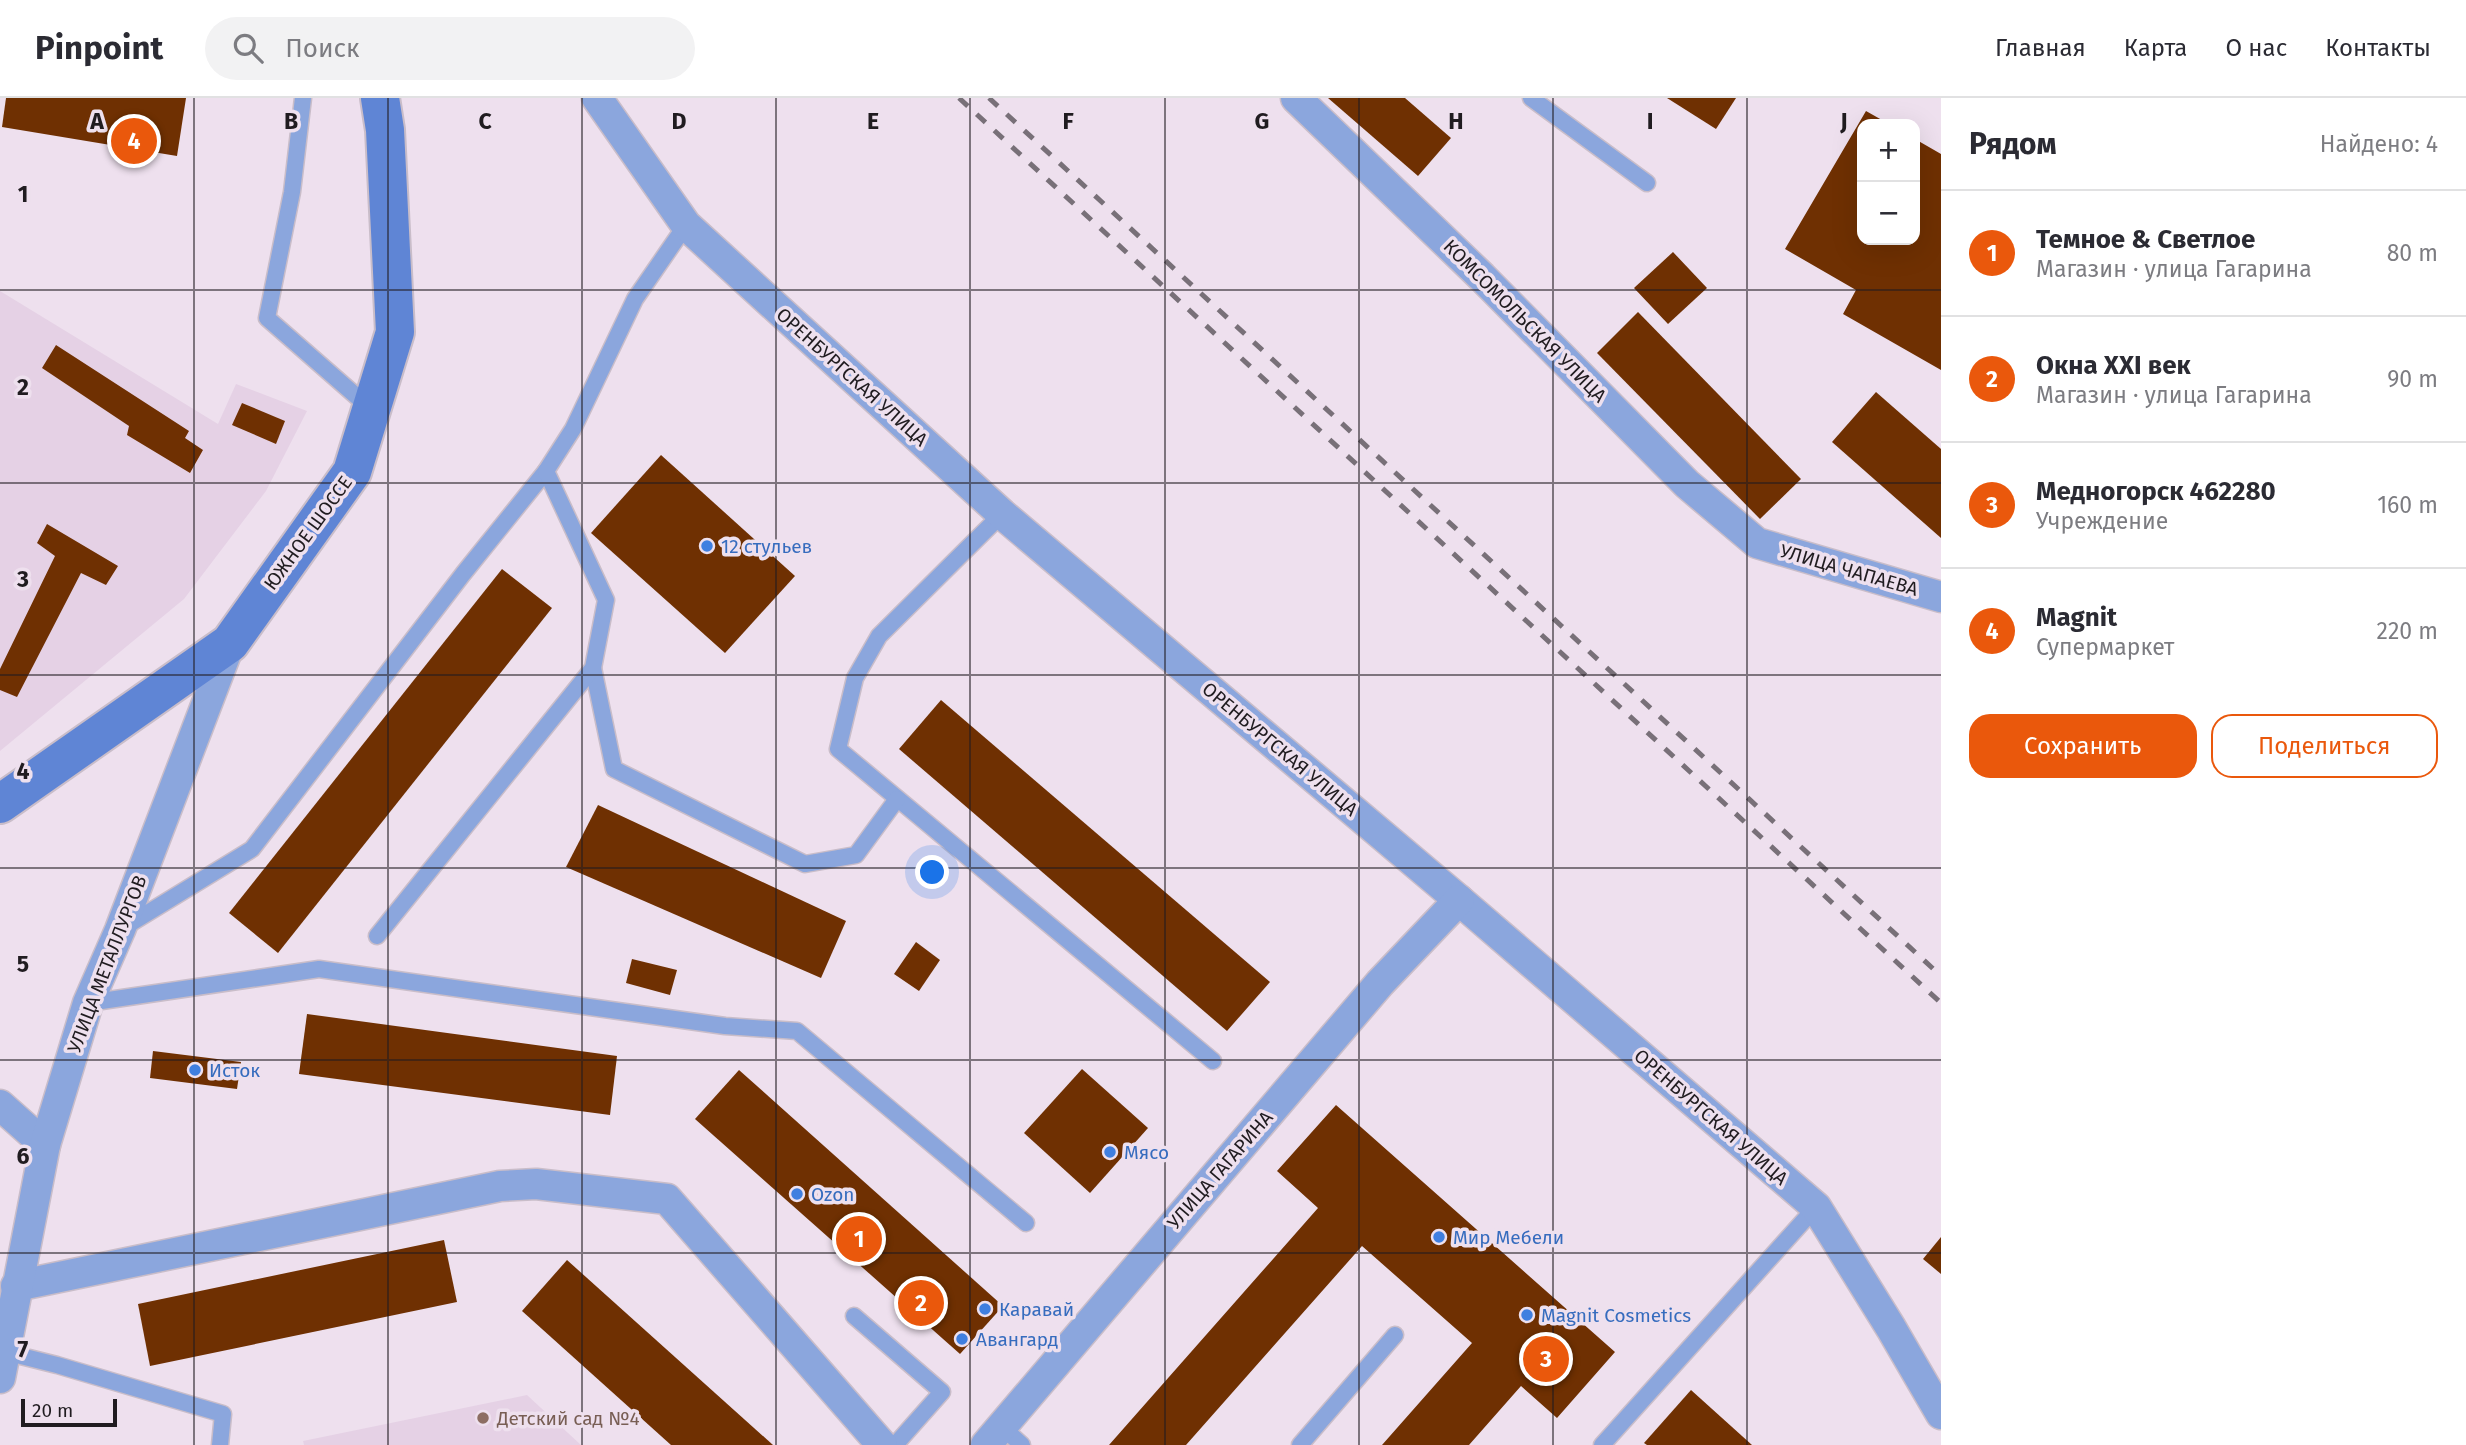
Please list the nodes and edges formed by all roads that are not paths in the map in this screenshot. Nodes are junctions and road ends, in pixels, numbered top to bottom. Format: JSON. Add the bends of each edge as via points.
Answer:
{"nodes":[{"id":1,"x":303,"y":98,"type":"edge"},
{"id":2,"x":380,"y":98,"type":"edge"},
{"id":3,"x":597,"y":98,"type":"edge"},
{"id":4,"x":1296,"y":98,"type":"edge"},
{"id":5,"x":1531,"y":98,"type":"edge"},
{"id":6,"x":1647,"y":183,"type":"dead end"},
{"id":7,"x":686,"y":225,"type":"junction"},
{"id":8,"x":371,"y":409,"type":"junction"},
{"id":9,"x":546,"y":471,"type":"junction"},
{"id":10,"x":1002,"y":514,"type":"junction"},
{"id":11,"x":1757,"y":543,"type":"joint"},
{"id":12,"x":1941,"y":597,"type":"edge"},
{"id":13,"x":230,"y":643,"type":"junction"},
{"id":14,"x":593,"y":668,"type":"junction"},
{"id":15,"x":897,"y":800,"type":"junction"},
{"id":16,"x":0,"y":804,"type":"edge"},
{"id":17,"x":1459,"y":900,"type":"junction"},
{"id":18,"x":120,"y":929,"type":"junction"},
{"id":19,"x":377,"y":936,"type":"dead end"},
{"id":20,"x":88,"y":1003,"type":"junction"},
{"id":21,"x":1213,"y":1060,"type":"dead end"},
{"id":22,"x":0,"y":1105,"type":"edge"},
{"id":23,"x":45,"y":1146,"type":"junction"},
{"id":24,"x":1816,"y":1207,"type":"junction"},
{"id":25,"x":1026,"y":1223,"type":"dead end"},
{"id":26,"x":16,"y":1286,"type":"junction"},
{"id":27,"x":854,"y":1316,"type":"dead end"},
{"id":28,"x":1395,"y":1335,"type":"dead end"},
{"id":29,"x":2,"y":1365,"type":"edge"},
{"id":30,"x":1941,"y":1414,"type":"edge"},
{"id":31,"x":1003,"y":1439,"type":"edge"},
{"id":32,"x":220,"y":1445,"type":"edge"},
{"id":33,"x":882,"y":1445,"type":"edge"},
{"id":34,"x":895,"y":1445,"type":"edge"},
{"id":35,"x":1300,"y":1445,"type":"edge"},
{"id":36,"x":1602,"y":1445,"type":"edge"}],
"edges":[{"from":1,"to":8,"type":"lane","via":[[292,192],[267,318]]},
{"from":2,"to":8,"type":"street","name":"ЮЖНОЕ ШОССЕ","via":[[395,332]]},
{"from":3,"to":7,"type":"street","name":"ОРЕНБУРГСКАЯ УЛИЦА"},
{"from":4,"to":11,"type":"street","name":"КОМСОМОЛЬСКАЯ УЛИЦА","via":[[1688,484]]},
{"from":5,"to":6,"type":"lane"},
{"from":7,"to":9,"type":"lane","via":[[635,299],[573,429]]},
{"from":7,"to":10,"type":"street","name":"ОРЕНБУРГСКАЯ УЛИЦА"},
{"from":8,"to":13,"type":"street","name":"ЮЖНОЕ ШОССЕ","via":[[352,472]]},
{"from":9,"to":14,"type":"lane","via":[[606,600]]},
{"from":9,"to":18,"type":"lane","via":[[251,849]]},
{"from":10,"to":15,"type":"lane","via":[[879,636],[855,678],[838,749]]},
{"from":10,"to":17,"type":"street","name":"ОРЕНБУРГСКАЯ УЛИЦА"},
{"from":11,"to":12,"type":"street","name":"УЛИЦА ЧАПАЕВА"},
{"from":13,"to":16,"type":"street","name":"ЮЖНОЕ ШОССЕ"},
{"from":13,"to":18,"type":"street","name":"УЛИЦА МЕТАЛЛУРГОВ"},
{"from":14,"to":15,"type":"lane","via":[[614,769],[805,864],[856,855]]},
{"from":14,"to":19,"type":"lane"},
{"from":15,"to":21,"type":"lane"},
{"from":17,"to":24,"type":"street","name":"ОРЕНБУРГСКАЯ УЛИЦА"},
{"from":17,"to":31,"type":"street","name":"УЛИЦА ГАГАРИНА","via":[[1380,983]]},
{"from":18,"to":20,"type":"street","name":"УЛИЦА МЕТАЛЛУРГОВ"},
{"from":20,"to":23,"type":"street","name":"УЛИЦА МЕТАЛЛУРГОВ"},
{"from":20,"to":25,"type":"lane","via":[[319,969],[725,1026],[797,1031]]},
{"from":22,"to":23,"type":"street"},
{"from":23,"to":26,"type":"street","name":"УЛИЦА МЕТАЛЛУРГОВ"},
{"from":24,"to":30,"type":"street","name":"ОРЕНБУРГСКАЯ УЛИЦА"},
{"from":24,"to":36,"type":"lane"},
{"from":26,"to":29,"type":"street","name":"УЛИЦА МЕТАЛЛУРГОВ"},
{"from":26,"to":33,"type":"street","via":[[499,1186],[536,1184],[667,1199]]},
{"from":27,"to":34,"type":"lane","via":[[942,1392]]},
{"from":28,"to":35,"type":"lane"},
{"from":29,"to":32,"type":"lane","via":[[57,1365],[223,1413]]}]}
